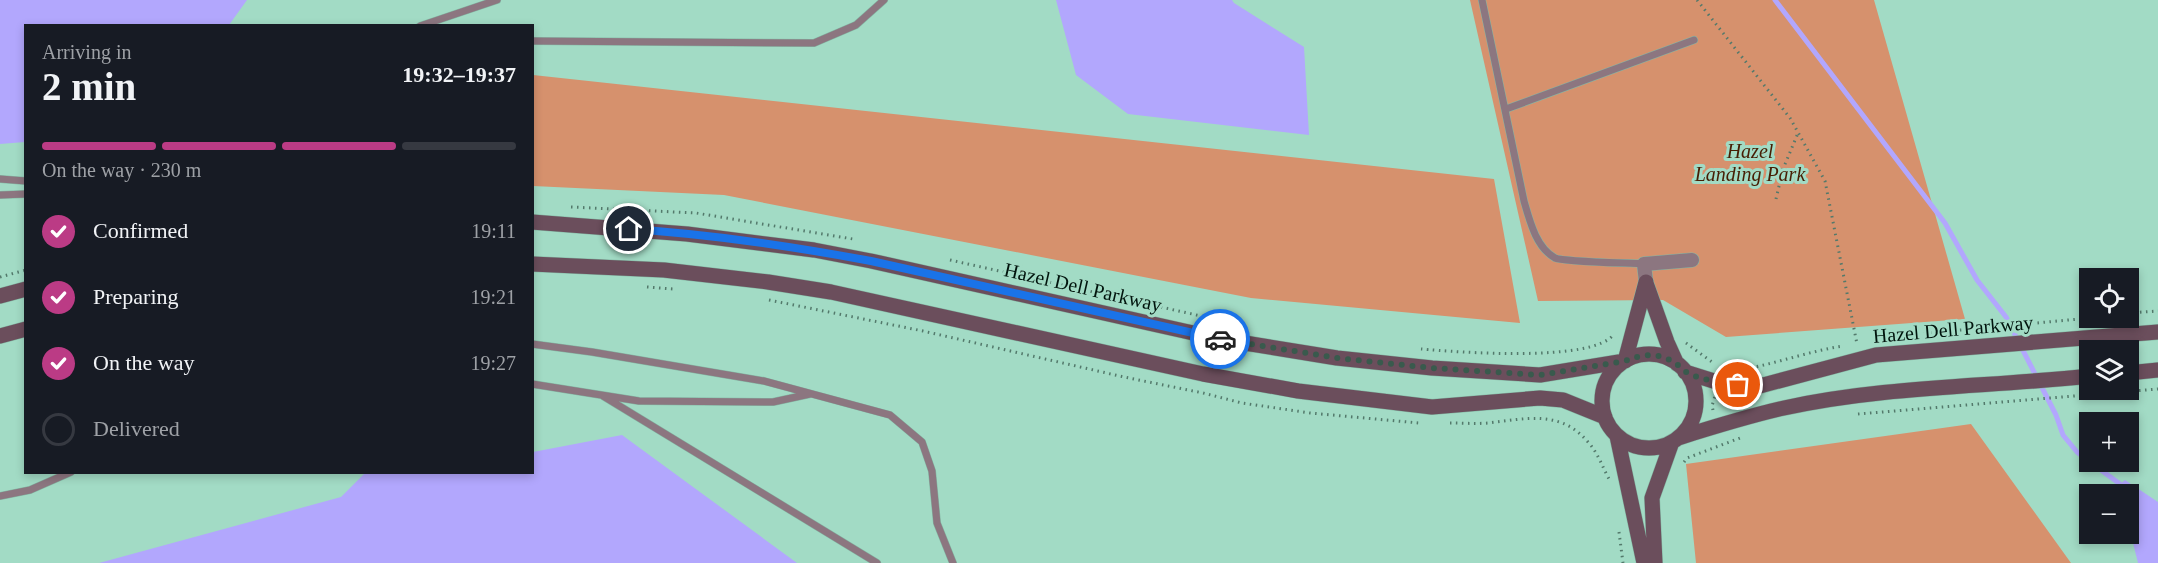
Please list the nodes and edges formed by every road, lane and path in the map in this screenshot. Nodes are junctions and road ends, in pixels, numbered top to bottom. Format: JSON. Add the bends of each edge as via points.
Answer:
{"nodes":[{"id":1,"x":497,"y":0,"type":"edge"},
{"id":2,"x":884,"y":0,"type":"edge"},
{"id":3,"x":1482,"y":0,"type":"edge"},
{"id":4,"x":1697,"y":0,"type":"edge"},
{"id":5,"x":426,"y":24,"type":"edge"},
{"id":6,"x":1694,"y":40,"type":"dead end"},
{"id":7,"x":534,"y":41,"type":"edge"},
{"id":8,"x":1506,"y":109,"type":"junction"},
{"id":9,"x":1798,"y":133,"type":"junction"},
{"id":10,"x":0,"y":179,"type":"edge"},
{"id":11,"x":24,"y":181,"type":"edge"},
{"id":12,"x":24,"y":194,"type":"edge"},
{"id":13,"x":0,"y":195,"type":"edge"},
{"id":14,"x":1776,"y":199,"type":"dead end"},
{"id":15,"x":534,"y":222,"type":"edge"},
{"id":16,"x":1692,"y":260,"type":"dead end"},
{"id":17,"x":534,"y":264,"type":"edge"},
{"id":18,"x":1644,"y":264,"type":"junction"},
{"id":19,"x":24,"y":271,"type":"edge"},
{"id":20,"x":0,"y":277,"type":"edge"},
{"id":21,"x":1646,"y":282,"type":"junction"},
{"id":22,"x":639,"y":286,"type":"dead end"},
{"id":23,"x":24,"y":290,"type":"edge"},
{"id":24,"x":682,"y":290,"type":"dead end"},
{"id":25,"x":0,"y":296,"type":"edge"},
{"id":26,"x":768,"y":300,"type":"dead end"},
{"id":27,"x":2158,"y":310,"type":"edge"},
{"id":28,"x":2139,"y":313,"type":"edge"},
{"id":29,"x":2079,"y":319,"type":"edge"},
{"id":30,"x":1973,"y":328,"type":"dead end"},
{"id":31,"x":1618,"y":329,"type":"dead end"},
{"id":32,"x":24,"y":330,"type":"edge"},
{"id":33,"x":2158,"y":332,"type":"edge"},
{"id":34,"x":0,"y":336,"type":"edge"},
{"id":35,"x":1681,"y":338,"type":"dead end"},
{"id":36,"x":534,"y":344,"type":"edge"},
{"id":37,"x":1857,"y":344,"type":"dead end"},
{"id":38,"x":1521,"y":354,"type":"dead end"},
{"id":39,"x":1625,"y":361,"type":"junction"},
{"id":40,"x":1681,"y":368,"type":"junction"},
{"id":41,"x":2158,"y":370,"type":"edge"},
{"id":42,"x":2139,"y":372,"type":"edge"},
{"id":43,"x":2079,"y":377,"type":"edge"},
{"id":44,"x":1142,"y":380,"type":"dead end"},
{"id":45,"x":1719,"y":383,"type":"junction"},
{"id":46,"x":534,"y":384,"type":"edge"},
{"id":47,"x":2158,"y":389,"type":"edge"},
{"id":48,"x":812,"y":394,"type":"junction"},
{"id":49,"x":603,"y":396,"type":"junction"},
{"id":50,"x":1849,"y":415,"type":"dead end"},
{"id":51,"x":1605,"y":417,"type":"junction"},
{"id":52,"x":1524,"y":418,"type":"dead end"},
{"id":53,"x":1718,"y":426,"type":"junction"},
{"id":54,"x":1617,"y":436,"type":"junction"},
{"id":55,"x":1746,"y":436,"type":"dead end"},
{"id":56,"x":1675,"y":440,"type":"junction"},
{"id":57,"x":1724,"y":443,"type":"junction"},
{"id":58,"x":1679,"y":466,"type":"dead end"},
{"id":59,"x":66,"y":474,"type":"edge"},
{"id":60,"x":1611,"y":483,"type":"dead end"},
{"id":61,"x":0,"y":496,"type":"edge"},
{"id":62,"x":1619,"y":531,"type":"dead end"},
{"id":63,"x":877,"y":563,"type":"edge"},
{"id":64,"x":953,"y":563,"type":"edge"},
{"id":65,"x":1623,"y":563,"type":"edge"},
{"id":66,"x":1644,"y":563,"type":"edge"},
{"id":67,"x":1655,"y":563,"type":"edge"}],
"edges":[{"from":1,"to":5,"type":"lane"},
{"from":2,"to":7,"type":"lane","via":[[856,25],[814,43]]},
{"from":3,"to":8,"type":"lane"},
{"from":4,"to":9,"type":"path"},
{"from":6,"to":8,"type":"lane"},
{"from":8,"to":18,"type":"lane","via":[[1524,201],[1540,244],[1556,259]]},
{"from":9,"to":14,"type":"path"},
{"from":9,"to":37,"type":"path","via":[[1825,181]]},
{"from":10,"to":11,"type":"lane"},
{"from":12,"to":13,"type":"lane"},
{"from":15,"to":39,"type":"main road","name":"Hazel Dell Parkway","via":[[687,234],[814,250],[1220,339],[1337,358],[1540,375]]},
{"from":16,"to":18,"type":"street"},
{"from":17,"to":51,"type":"main road","via":[[664,270],[831,292],[1298,392],[1432,407],[1540,398],[1571,403]]},
{"from":18,"to":21,"type":"street"},
{"from":19,"to":20,"type":"path"},
{"from":21,"to":39,"type":"main road"},
{"from":21,"to":40,"type":"main road","via":[[1667,342]]},
{"from":22,"to":24,"type":"path"},
{"from":23,"to":25,"type":"main road"},
{"from":26,"to":44,"type":"path"},
{"from":27,"to":28,"type":"path"},
{"from":29,"to":30,"type":"path"},
{"from":31,"to":38,"type":"path","via":[[1612,338],[1598,345]]},
{"from":32,"to":34,"type":"main road"},
{"from":33,"to":45,"type":"main road","name":"Hazel Dell Parkway","via":[[1876,355],[1756,387]]},
{"from":35,"to":45,"type":"path","via":[[1709,361],[1726,367]]},
{"from":36,"to":48,"type":"lane","via":[[764,381]]},
{"from":39,"to":40,"type":"main road","via":[[1647,354],[1667,358]]},
{"from":39,"to":51,"type":"main road","via":[[1605,385]]},
{"from":40,"to":45,"type":"main road","name":"Hazel Dell Parkway"},
{"from":40,"to":56,"type":"main road","via":[[1691,381],[1696,401],[1691,422]]},
{"from":41,"to":42,"type":"main road"},
{"from":43,"to":53,"type":"main road","via":[[1824,401]]},
{"from":45,"to":53,"type":"path","via":[[1712,406]]},
{"from":46,"to":49,"type":"lane"},
{"from":47,"to":50,"type":"path"},
{"from":48,"to":49,"type":"lane","via":[[773,402],[639,401]]},
{"from":48,"to":64,"type":"lane","via":[[890,415],[922,442],[932,471],[937,523]]},
{"from":49,"to":63,"type":"lane"},
{"from":51,"to":54,"type":"main road"},
{"from":52,"to":60,"type":"path","via":[[1552,418],[1569,427],[1587,441]]},
{"from":53,"to":56,"type":"main road"},
{"from":53,"to":57,"type":"path"},
{"from":54,"to":56,"type":"main road","via":[[1627,443],[1650,448]]},
{"from":54,"to":66,"type":"main road"},
{"from":55,"to":57,"type":"path"},
{"from":56,"to":67,"type":"main road","via":[[1652,498]]},
{"from":57,"to":58,"type":"path","via":[[1687,458]]},
{"from":59,"to":61,"type":"lane","via":[[30,490]]},
{"from":62,"to":65,"type":"path"}]}
